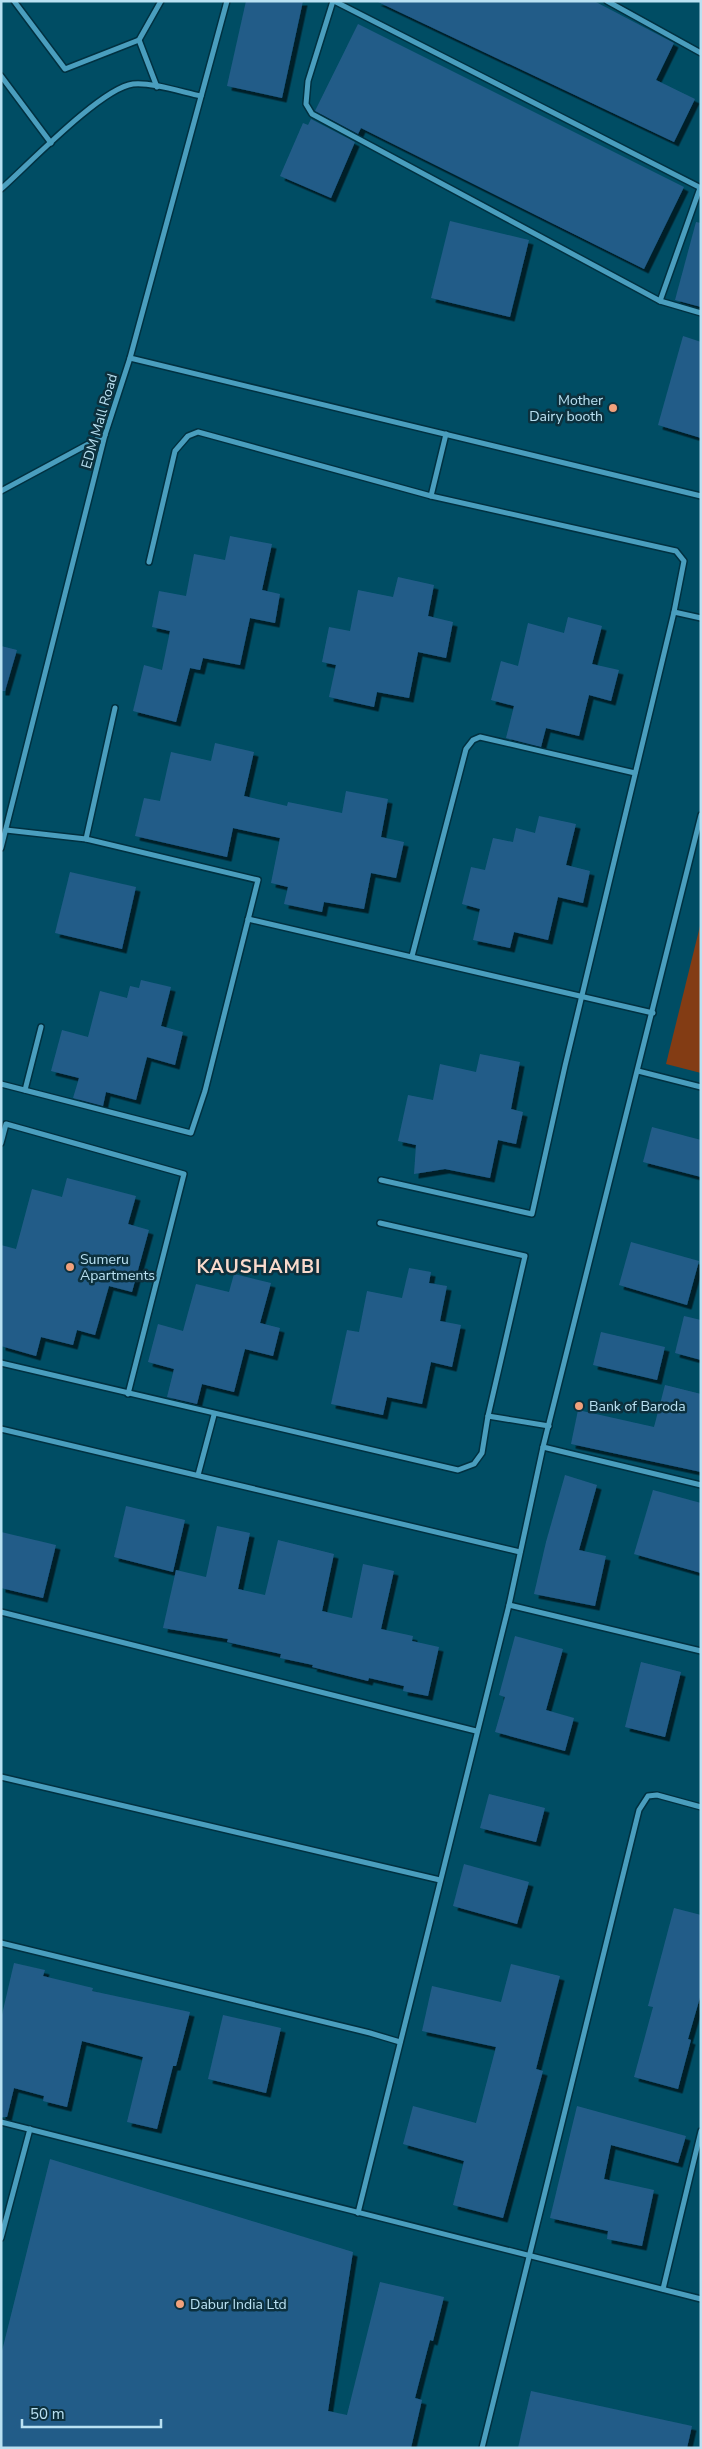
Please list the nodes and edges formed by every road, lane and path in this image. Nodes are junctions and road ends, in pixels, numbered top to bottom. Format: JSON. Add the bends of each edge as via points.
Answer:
{"nodes":[{"id":1,"x":14,"y":1,"type":"edge"},
{"id":2,"x":161,"y":1,"type":"edge"},
{"id":3,"x":227,"y":1,"type":"edge"},
{"id":4,"x":334,"y":1,"type":"edge"},
{"id":5,"x":606,"y":1,"type":"edge"},
{"id":6,"x":138,"y":40,"type":"junction"},
{"id":7,"x":701,"y":54,"type":"edge"},
{"id":8,"x":1,"y":76,"type":"edge"},
{"id":9,"x":157,"y":87,"type":"junction"},
{"id":10,"x":201,"y":96,"type":"junction"},
{"id":11,"x":51,"y":143,"type":"junction"},
{"id":12,"x":700,"y":188,"type":"edge"},
{"id":13,"x":1,"y":189,"type":"edge"},
{"id":14,"x":660,"y":301,"type":"junction"},
{"id":15,"x":701,"y":313,"type":"edge"},
{"id":16,"x":130,"y":358,"type":"junction"},
{"id":17,"x":446,"y":434,"type":"junction"},
{"id":18,"x":105,"y":436,"type":"junction"},
{"id":19,"x":1,"y":491,"type":"edge"},
{"id":20,"x":431,"y":496,"type":"junction"},
{"id":21,"x":701,"y":496,"type":"edge"},
{"id":22,"x":149,"y":562,"type":"dead end"},
{"id":23,"x":674,"y":612,"type":"junction"},
{"id":24,"x":701,"y":618,"type":"edge"},
{"id":25,"x":115,"y":708,"type":"dead end"},
{"id":26,"x":635,"y":773,"type":"junction"},
{"id":27,"x":701,"y":815,"type":"edge"},
{"id":28,"x":6,"y":830,"type":"junction"},
{"id":29,"x":86,"y":840,"type":"junction"},
{"id":30,"x":1,"y":848,"type":"edge"},
{"id":31,"x":248,"y":919,"type":"junction"},
{"id":32,"x":412,"y":956,"type":"junction"},
{"id":33,"x":581,"y":997,"type":"junction"},
{"id":34,"x":653,"y":1013,"type":"junction"},
{"id":35,"x":41,"y":1027,"type":"dead end"},
{"id":36,"x":638,"y":1071,"type":"junction"},
{"id":37,"x":1,"y":1084,"type":"edge"},
{"id":38,"x":701,"y":1087,"type":"edge"},
{"id":39,"x":25,"y":1090,"type":"junction"},
{"id":40,"x":1,"y":1143,"type":"edge"},
{"id":41,"x":381,"y":1180,"type":"dead end"},
{"id":42,"x":380,"y":1223,"type":"dead end"},
{"id":43,"x":1,"y":1363,"type":"edge"},
{"id":44,"x":128,"y":1394,"type":"junction"},
{"id":45,"x":214,"y":1414,"type":"junction"},
{"id":46,"x":488,"y":1416,"type":"junction"},
{"id":47,"x":549,"y":1426,"type":"junction"},
{"id":48,"x":1,"y":1428,"type":"edge"},
{"id":49,"x":543,"y":1447,"type":"junction"},
{"id":50,"x":198,"y":1475,"type":"junction"},
{"id":51,"x":701,"y":1485,"type":"edge"},
{"id":52,"x":520,"y":1552,"type":"junction"},
{"id":53,"x":509,"y":1605,"type":"junction"},
{"id":54,"x":1,"y":1612,"type":"edge"},
{"id":55,"x":701,"y":1651,"type":"edge"},
{"id":56,"x":476,"y":1731,"type":"junction"},
{"id":57,"x":1,"y":1776,"type":"edge"},
{"id":58,"x":701,"y":1807,"type":"edge"},
{"id":59,"x":440,"y":1880,"type":"junction"},
{"id":60,"x":1,"y":1942,"type":"edge"},
{"id":61,"x":400,"y":2042,"type":"junction"},
{"id":62,"x":1,"y":2122,"type":"edge"},
{"id":63,"x":30,"y":2129,"type":"junction"},
{"id":64,"x":701,"y":2131,"type":"edge"},
{"id":65,"x":358,"y":2213,"type":"junction"},
{"id":66,"x":1,"y":2238,"type":"edge"},
{"id":67,"x":530,"y":2256,"type":"junction"},
{"id":68,"x":663,"y":2289,"type":"junction"},
{"id":69,"x":701,"y":2299,"type":"edge"},
{"id":70,"x":482,"y":2448,"type":"edge"}],
"edges":[{"from":1,"to":6,"type":"street","via":[[65,69]]},
{"from":2,"to":6,"type":"street"},
{"from":3,"to":10,"type":"street","name":"EDM Mall Road"},
{"from":4,"to":12,"type":"street"},
{"from":4,"to":14,"type":"street","via":[[308,80],[306,104],[312,114]]},
{"from":5,"to":7,"type":"street"},
{"from":6,"to":9,"type":"street"},
{"from":8,"to":11,"type":"street"},
{"from":9,"to":10,"type":"street"},
{"from":9,"to":11,"type":"street","via":[[141,84],[123,87],[88,109]]},
{"from":10,"to":16,"type":"street","name":"EDM Mall Road"},
{"from":11,"to":13,"type":"street"},
{"from":12,"to":14,"type":"street"},
{"from":14,"to":15,"type":"street"},
{"from":16,"to":17,"type":"street"},
{"from":16,"to":18,"type":"street","name":"EDM Mall Road"},
{"from":17,"to":20,"type":"street"},
{"from":17,"to":21,"type":"street"},
{"from":18,"to":19,"type":"street"},
{"from":18,"to":28,"type":"street","name":"EDM Mall Road"},
{"from":20,"to":22,"type":"street","via":[[198,432],[184,439],[175,451]]},
{"from":20,"to":23,"type":"street","via":[[676,550],[684,561]]},
{"from":23,"to":24,"type":"street"},
{"from":23,"to":26,"type":"street"},
{"from":25,"to":29,"type":"street"},
{"from":26,"to":32,"type":"street","via":[[480,737],[473,740],[466,749]]},
{"from":26,"to":33,"type":"street"},
{"from":27,"to":34,"type":"street"},
{"from":28,"to":29,"type":"street"},
{"from":28,"to":30,"type":"street","name":"EDM Mall Road"},
{"from":29,"to":31,"type":"street","via":[[258,880]]},
{"from":31,"to":32,"type":"street"},
{"from":31,"to":39,"type":"street","via":[[205,1091],[191,1133]]},
{"from":32,"to":33,"type":"street"},
{"from":33,"to":34,"type":"street"},
{"from":33,"to":41,"type":"street","via":[[532,1214]]},
{"from":34,"to":36,"type":"street"},
{"from":35,"to":39,"type":"street"},
{"from":36,"to":38,"type":"street"},
{"from":36,"to":47,"type":"street"},
{"from":37,"to":39,"type":"street"},
{"from":40,"to":44,"type":"street","via":[[6,1124],[184,1174]]},
{"from":42,"to":46,"type":"street","via":[[525,1256]]},
{"from":43,"to":44,"type":"street"},
{"from":44,"to":45,"type":"street"},
{"from":45,"to":46,"type":"street","via":[[458,1470],[474,1464],[482,1454]]},
{"from":45,"to":50,"type":"street"},
{"from":46,"to":47,"type":"street"},
{"from":47,"to":49,"type":"street"},
{"from":48,"to":50,"type":"street"},
{"from":49,"to":51,"type":"street"},
{"from":49,"to":52,"type":"street"},
{"from":50,"to":52,"type":"street"},
{"from":52,"to":53,"type":"street"},
{"from":53,"to":55,"type":"street"},
{"from":53,"to":56,"type":"street"},
{"from":54,"to":56,"type":"street"},
{"from":56,"to":59,"type":"street"},
{"from":57,"to":59,"type":"street"},
{"from":58,"to":67,"type":"street","via":[[657,1795],[648,1796],[639,1810]]},
{"from":59,"to":61,"type":"street"},
{"from":60,"to":61,"type":"street"},
{"from":61,"to":65,"type":"street"},
{"from":62,"to":63,"type":"street"},
{"from":63,"to":65,"type":"street"},
{"from":63,"to":66,"type":"street"},
{"from":64,"to":68,"type":"street"},
{"from":65,"to":67,"type":"street"},
{"from":67,"to":68,"type":"street"},
{"from":67,"to":70,"type":"street"},
{"from":68,"to":69,"type":"street"}]}
